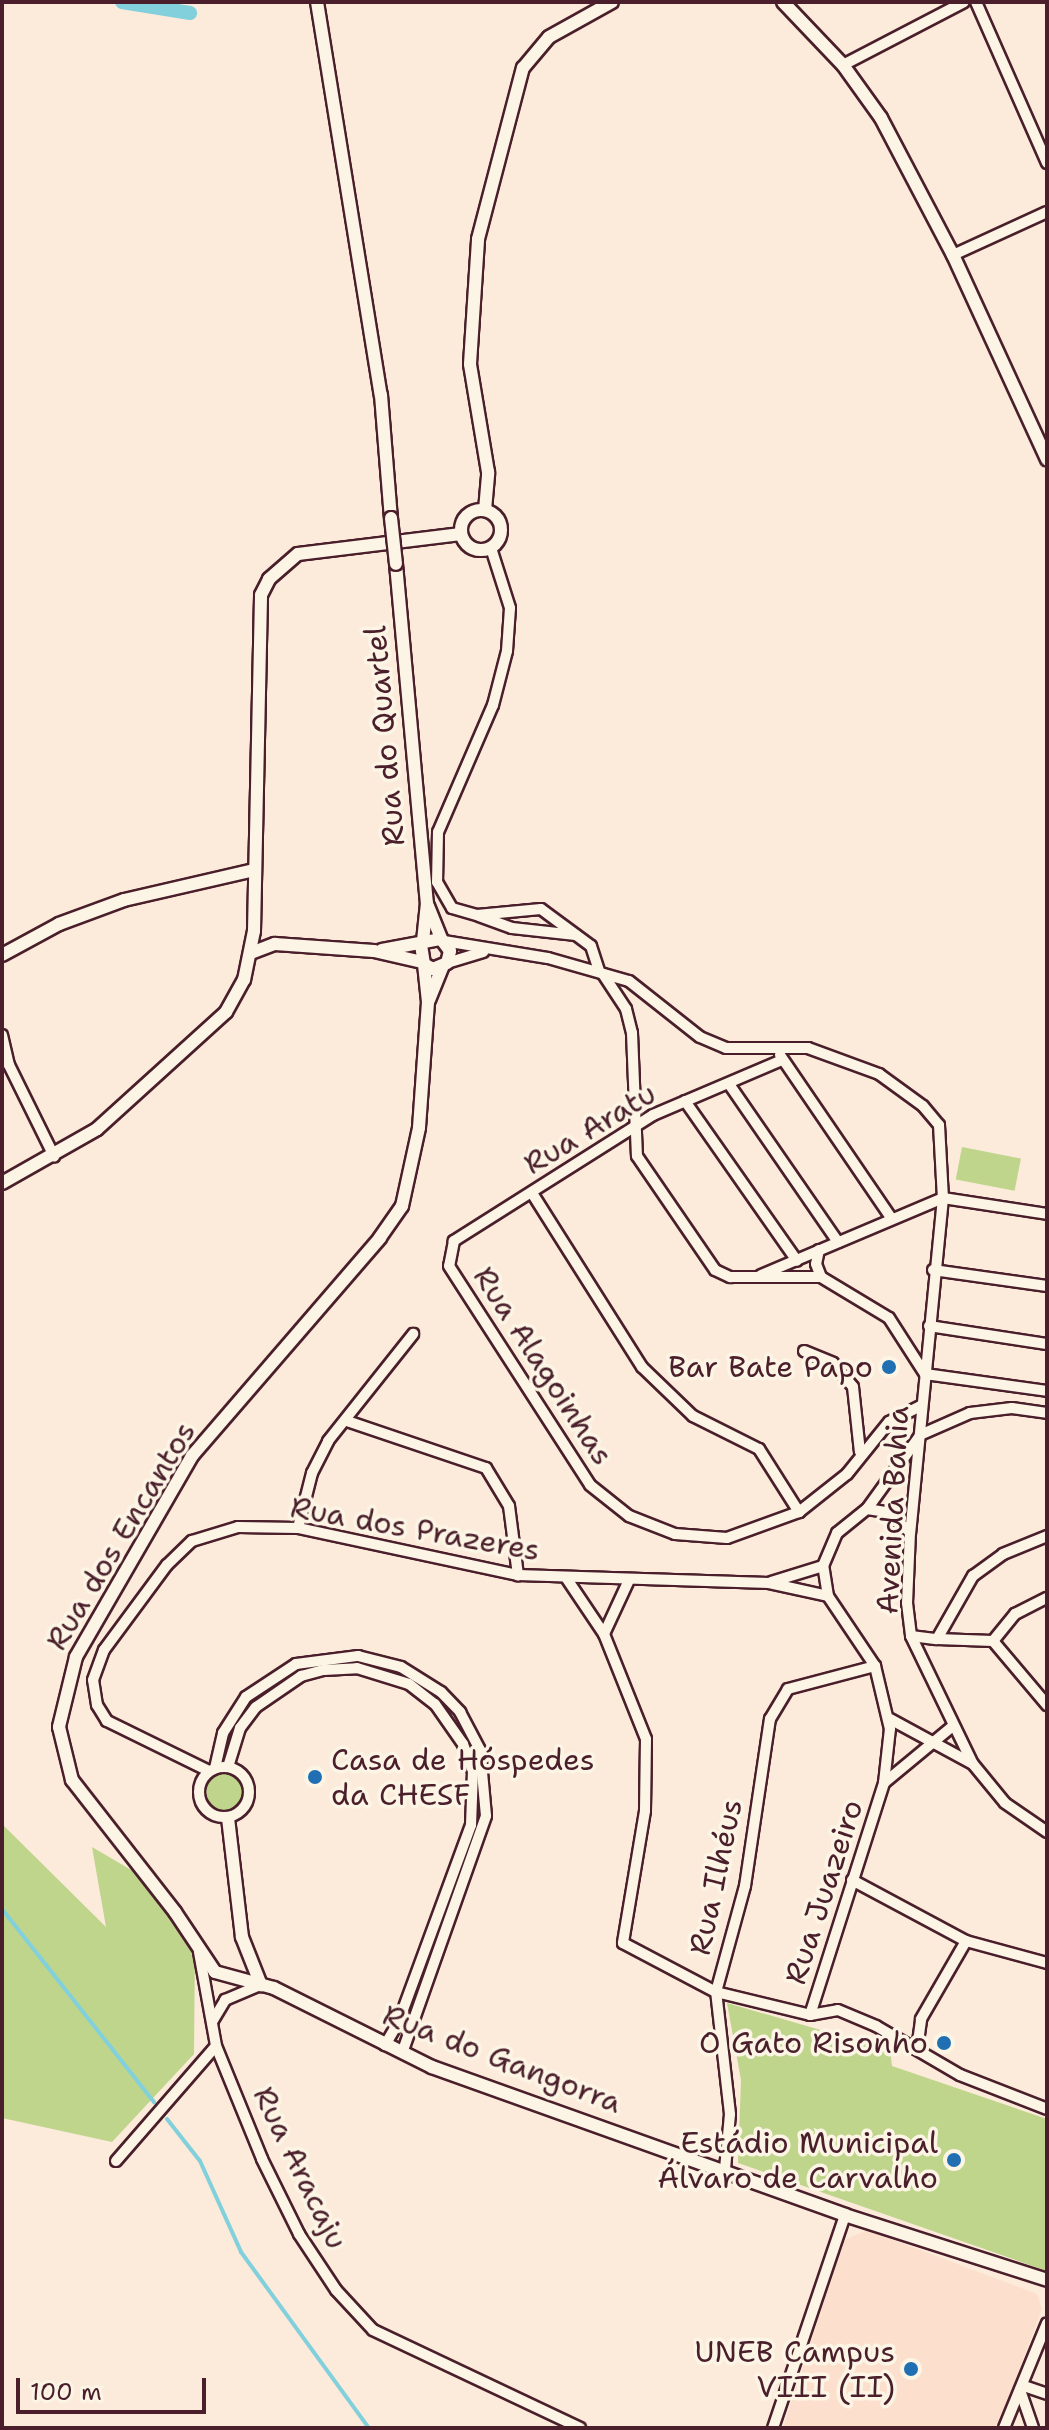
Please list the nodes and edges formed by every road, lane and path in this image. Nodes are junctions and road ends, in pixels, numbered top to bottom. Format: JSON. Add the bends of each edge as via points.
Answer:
{"nodes":[{"id":1,"x":317,"y":2,"type":"edge"},
{"id":2,"x":612,"y":2,"type":"edge"},
{"id":3,"x":783,"y":2,"type":"edge"},
{"id":4,"x":964,"y":2,"type":"edge"},
{"id":5,"x":976,"y":2,"type":"edge"},
{"id":6,"x":843,"y":65,"type":"junction"},
{"id":7,"x":1047,"y":163,"type":"edge"},
{"id":8,"x":1047,"y":212,"type":"edge"},
{"id":9,"x":953,"y":255,"type":"junction"},
{"id":10,"x":1047,"y":459,"type":"edge"},
{"id":11,"x":485,"y":510,"type":"junction"},
{"id":12,"x":461,"y":534,"type":"junction"},
{"id":13,"x":491,"y":548,"type":"junction"},
{"id":14,"x":254,"y":870,"type":"junction"},
{"id":15,"x":427,"y":903,"type":"junction"},
{"id":16,"x":477,"y":915,"type":"junction"},
{"id":17,"x":254,"y":931,"type":"junction"},
{"id":18,"x":577,"y":935,"type":"junction"},
{"id":19,"x":443,"y":940,"type":"junction"},
{"id":20,"x":422,"y":943,"type":"junction"},
{"id":21,"x":275,"y":944,"type":"junction"},
{"id":22,"x":374,"y":951,"type":"junction"},
{"id":23,"x":486,"y":951,"type":"junction"},
{"id":24,"x":251,"y":953,"type":"junction"},
{"id":25,"x":2,"y":955,"type":"edge"},
{"id":26,"x":423,"y":963,"type":"junction"},
{"id":27,"x":445,"y":965,"type":"junction"},
{"id":28,"x":601,"y":972,"type":"junction"},
{"id":29,"x":428,"y":1002,"type":"junction"},
{"id":30,"x":2,"y":1035,"type":"edge"},
{"id":31,"x":780,"y":1054,"type":"junction"},
{"id":32,"x":5,"y":1065,"type":"edge"},
{"id":33,"x":729,"y":1084,"type":"junction"},
{"id":34,"x":685,"y":1101,"type":"junction"},
{"id":35,"x":632,"y":1128,"type":"junction"},
{"id":36,"x":54,"y":1156,"type":"junction"},
{"id":37,"x":2,"y":1183,"type":"edge"},
{"id":38,"x":532,"y":1193,"type":"junction"},
{"id":39,"x":943,"y":1198,"type":"junction"},
{"id":40,"x":1047,"y":1214,"type":"edge"},
{"id":41,"x":891,"y":1218,"type":"junction"},
{"id":42,"x":838,"y":1242,"type":"junction"},
{"id":43,"x":819,"y":1250,"type":"junction"},
{"id":44,"x":797,"y":1261,"type":"junction"},
{"id":45,"x":449,"y":1266,"type":"joint"},
{"id":46,"x":933,"y":1270,"type":"junction"},
{"id":47,"x":821,"y":1277,"type":"junction"},
{"id":48,"x":751,"y":1278,"type":"junction"},
{"id":49,"x":1047,"y":1286,"type":"edge"},
{"id":50,"x":929,"y":1326,"type":"junction"},
{"id":51,"x":413,"y":1334,"type":"dead end"},
{"id":52,"x":1047,"y":1344,"type":"edge"},
{"id":53,"x":804,"y":1351,"type":"dead end"},
{"id":54,"x":925,"y":1374,"type":"junction"},
{"id":55,"x":1047,"y":1391,"type":"edge"},
{"id":56,"x":922,"y":1405,"type":"junction"},
{"id":57,"x":1047,"y":1413,"type":"edge"},
{"id":58,"x":347,"y":1421,"type":"junction"},
{"id":59,"x":920,"y":1435,"type":"junction"},
{"id":60,"x":860,"y":1452,"type":"junction"},
{"id":61,"x":867,"y":1509,"type":"junction"},
{"id":62,"x":799,"y":1512,"type":"junction"},
{"id":63,"x":298,"y":1528,"type":"junction"},
{"id":64,"x":910,"y":1532,"type":"junction"},
{"id":65,"x":1047,"y":1536,"type":"edge"},
{"id":66,"x":823,"y":1566,"type":"junction"},
{"id":67,"x":518,"y":1575,"type":"junction"},
{"id":68,"x":567,"y":1579,"type":"junction"},
{"id":69,"x":629,"y":1580,"type":"junction"},
{"id":70,"x":769,"y":1583,"type":"junction"},
{"id":71,"x":828,"y":1596,"type":"junction"},
{"id":72,"x":1047,"y":1598,"type":"edge"},
{"id":73,"x":604,"y":1634,"type":"junction"},
{"id":74,"x":911,"y":1636,"type":"junction"},
{"id":75,"x":937,"y":1639,"type":"junction"},
{"id":76,"x":993,"y":1641,"type":"junction"},
{"id":77,"x":357,"y":1662,"type":"junction"},
{"id":78,"x":875,"y":1666,"type":"junction"},
{"id":79,"x":416,"y":1674,"type":"junction"},
{"id":80,"x":409,"y":1684,"type":"junction"},
{"id":81,"x":246,"y":1697,"type":"junction"},
{"id":82,"x":1047,"y":1705,"type":"edge"},
{"id":83,"x":256,"y":1707,"type":"junction"},
{"id":84,"x":460,"y":1712,"type":"junction"},
{"id":85,"x":890,"y":1719,"type":"junction"},
{"id":86,"x":449,"y":1720,"type":"junction"},
{"id":87,"x":953,"y":1726,"type":"junction"},
{"id":88,"x":937,"y":1741,"type":"junction"},
{"id":89,"x":973,"y":1764,"type":"junction"},
{"id":90,"x":228,"y":1767,"type":"junction"},
{"id":91,"x":212,"y":1769,"type":"junction"},
{"id":92,"x":479,"y":1770,"type":"junction"},
{"id":93,"x":884,"y":1783,"type":"junction"},
{"id":94,"x":228,"y":1818,"type":"junction"},
{"id":95,"x":1047,"y":1832,"type":"edge"},
{"id":96,"x":852,"y":1880,"type":"junction"},
{"id":97,"x":451,"y":1883,"type":"junction"},
{"id":98,"x":463,"y":1887,"type":"junction"},
{"id":99,"x":966,"y":1941,"type":"junction"},
{"id":100,"x":199,"y":1952,"type":"junction"},
{"id":101,"x":1047,"y":1963,"type":"edge"},
{"id":102,"x":261,"y":1985,"type":"junction"},
{"id":103,"x":716,"y":1992,"type":"junction"},
{"id":104,"x":810,"y":2015,"type":"junction"},
{"id":105,"x":211,"y":2024,"type":"junction"},
{"id":106,"x":385,"y":2045,"type":"junction"},
{"id":107,"x":216,"y":2046,"type":"junction"},
{"id":108,"x":917,"y":2049,"type":"junction"},
{"id":109,"x":402,"y":2053,"type":"junction"},
{"id":110,"x":1047,"y":2109,"type":"edge"},
{"id":111,"x":116,"y":2161,"type":"dead end"},
{"id":112,"x":725,"y":2169,"type":"junction"},
{"id":113,"x":845,"y":2215,"type":"junction"},
{"id":114,"x":1047,"y":2280,"type":"edge"},
{"id":115,"x":1047,"y":2323,"type":"edge"},
{"id":116,"x":1023,"y":2389,"type":"junction"},
{"id":117,"x":1047,"y":2394,"type":"edge"},
{"id":118,"x":580,"y":2428,"type":"edge"},
{"id":119,"x":773,"y":2428,"type":"edge"},
{"id":120,"x":1004,"y":2428,"type":"edge"},
{"id":121,"x":1033,"y":2428,"type":"edge"}],
"edges":[{"from":1,"to":15,"type":"street","name":"Rua do Quartel","bridge":true,"via":[[381,395]]},
{"from":2,"to":11,"type":"street","via":[[549,37],[523,68],[478,239],[470,364],[488,472]]},
{"from":3,"to":6,"type":"street"},
{"from":4,"to":6,"type":"street"},
{"from":5,"to":7,"type":"street"},
{"from":6,"to":9,"type":"street","via":[[881,118]]},
{"from":8,"to":9,"type":"street"},
{"from":9,"to":10,"type":"street"},
{"from":11,"to":12,"type":"street","via":[[469,514]]},
{"from":11,"to":13,"type":"street","via":[[498,520],[501,533]]},
{"from":12,"to":13,"type":"street","via":[[478,551]]},
{"from":12,"to":14,"type":"street","via":[[298,554],[269,579],[261,595]]},
{"from":13,"to":16,"type":"street","name":"Rua do Quartel","via":[[510,608],[507,651],[493,705],[438,832],[436,857],[437,882],[452,908]]},
{"from":14,"to":17,"type":"street"},
{"from":14,"to":25,"type":"street","via":[[124,900],[59,924]]},
{"from":15,"to":19,"type":"street","name":"Rua do Quartel"},
{"from":15,"to":20,"type":"street","name":"Rua do Quartel"},
{"from":16,"to":18,"type":"street","name":"Rua do Quartel","via":[[512,928]]},
{"from":16,"to":18,"type":"street","via":[[541,909]]},
{"from":17,"to":21,"type":"street"},
{"from":17,"to":24,"type":"street"},
{"from":18,"to":28,"type":"street","via":[[591,946]]},
{"from":19,"to":20,"type":"street"},
{"from":19,"to":23,"type":"street","name":"Avenida Bahia"},
{"from":19,"to":27,"type":"street","name":"Rua do Quartel","via":[[450,951]]},
{"from":20,"to":22,"type":"street"},
{"from":20,"to":26,"type":"street","name":"Rua do Quartel"},
{"from":21,"to":22,"type":"street"},
{"from":21,"to":24,"type":"street"},
{"from":22,"to":26,"type":"street"},
{"from":23,"to":27,"type":"street"},
{"from":23,"to":28,"type":"street","name":"Avenida Bahia"},
{"from":24,"to":36,"type":"street","via":[[244,980],[226,1012],[97,1129]]},
{"from":26,"to":27,"type":"street"},
{"from":26,"to":29,"type":"street","name":"Rua dos Encantos"},
{"from":27,"to":29,"type":"street","name":"Rua dos Encantos"},
{"from":28,"to":31,"type":"street","name":"Avenida Bahia","via":[[629,981],[700,1037],[726,1048]]},
{"from":28,"to":35,"type":"street","via":[[626,1009],[632,1033]]},
{"from":29,"to":100,"type":"street","name":"Rua dos Encantos","via":[[419,1128],[402,1206],[192,1456],[76,1657],[64,1689],[59,1727],[72,1780],[175,1912]]},
{"from":30,"to":32,"type":"street"},
{"from":31,"to":33,"type":"street","name":"Rua Aratu"},
{"from":31,"to":39,"type":"street","name":"Avenida Bahia","via":[[808,1048],[879,1074],[923,1106],[941,1134]]},
{"from":31,"to":41,"type":"street"},
{"from":32,"to":36,"type":"street"},
{"from":33,"to":34,"type":"street","name":"Rua Aratu"},
{"from":33,"to":42,"type":"street"},
{"from":34,"to":35,"type":"street","name":"Rua Aratu"},
{"from":34,"to":44,"type":"street"},
{"from":35,"to":38,"type":"street","name":"Rua Aratu"},
{"from":35,"to":48,"type":"street","via":[[637,1156],[704,1257],[730,1277]]},
{"from":36,"to":37,"type":"street"},
{"from":38,"to":45,"type":"street","name":"Rua Aratu","via":[[454,1241]]},
{"from":38,"to":62,"type":"street","via":[[642,1367],[693,1416],[759,1449]]},
{"from":39,"to":40,"type":"street"},
{"from":39,"to":41,"type":"street"},
{"from":39,"to":46,"type":"street","name":"Avenida Bahia"},
{"from":41,"to":42,"type":"street"},
{"from":42,"to":43,"type":"street"},
{"from":43,"to":44,"type":"street"},
{"from":43,"to":47,"type":"street","via":[[816,1264]]},
{"from":44,"to":48,"type":"street"},
{"from":45,"to":62,"type":"street","name":"Rua Alagoinhas","via":[[590,1485],[629,1516],[675,1534],[713,1538]]},
{"from":46,"to":49,"type":"street"},
{"from":46,"to":50,"type":"street","name":"Avenida Bahia"},
{"from":47,"to":48,"type":"street"},
{"from":47,"to":54,"type":"street","via":[[889,1318]]},
{"from":50,"to":52,"type":"street"},
{"from":50,"to":54,"type":"street","name":"Avenida Bahia"},
{"from":51,"to":58,"type":"street"},
{"from":53,"to":60,"type":"street","via":[[833,1363],[853,1387]]},
{"from":54,"to":55,"type":"street"},
{"from":54,"to":56,"type":"street","name":"Avenida Bahia"},
{"from":56,"to":59,"type":"street","name":"Avenida Bahia"},
{"from":56,"to":60,"type":"street","name":"Rua Alagoinhas","via":[[889,1422]]},
{"from":57,"to":59,"type":"street","via":[[1012,1408],[970,1413]]},
{"from":58,"to":63,"type":"street","via":[[328,1441],[312,1473]]},
{"from":58,"to":67,"type":"street","via":[[486,1468],[509,1506]]},
{"from":59,"to":61,"type":"street"},
{"from":59,"to":64,"type":"street","name":"Avenida Bahia"},
{"from":60,"to":62,"type":"street","name":"Rua Alagoinhas","via":[[847,1474]]},
{"from":61,"to":64,"type":"street","via":[[887,1512]]},
{"from":61,"to":66,"type":"street","via":[[837,1533]]},
{"from":63,"to":67,"type":"street","name":"Rua dos Prazeres"},
{"from":63,"to":91,"type":"street","name":"Rua dos Prazeres","via":[[238,1527],[192,1541],[167,1565],[104,1650],[93,1680],[97,1705],[124,1734]]},
{"from":64,"to":74,"type":"street","name":"Avenida Bahia"},
{"from":65,"to":75,"type":"street","via":[[1003,1554],[973,1576]]},
{"from":66,"to":70,"type":"street","name":"Rua dos Prazeres"},
{"from":66,"to":71,"type":"street"},
{"from":67,"to":68,"type":"street","name":"Rua dos Prazeres"},
{"from":68,"to":69,"type":"street","name":"Rua dos Prazeres"},
{"from":68,"to":73,"type":"street"},
{"from":69,"to":70,"type":"street","name":"Rua dos Prazeres"},
{"from":69,"to":73,"type":"street"},
{"from":70,"to":71,"type":"street","name":"Rua dos Prazeres"},
{"from":71,"to":78,"type":"street","name":"Rua Juazeiro"},
{"from":72,"to":76,"type":"street","via":[[1015,1614]]},
{"from":73,"to":103,"type":"street","via":[[646,1739],[645,1811],[622,1927],[629,1950]]},
{"from":74,"to":75,"type":"street"},
{"from":74,"to":87,"type":"street","name":"Avenida Bahia"},
{"from":75,"to":76,"type":"street"},
{"from":76,"to":82,"type":"street"},
{"from":77,"to":79,"type":"street"},
{"from":77,"to":80,"type":"street"},
{"from":77,"to":81,"type":"street","via":[[296,1664]]},
{"from":77,"to":83,"type":"street","via":[[301,1676]]},
{"from":78,"to":85,"type":"street","name":"Rua Juazeiro"},
{"from":78,"to":103,"type":"street","name":"Rua Ilhéus","via":[[800,1684],[779,1702],[770,1719],[745,1886]]},
{"from":79,"to":80,"type":"street"},
{"from":79,"to":84,"type":"street"},
{"from":80,"to":86,"type":"street"},
{"from":81,"to":83,"type":"street"},
{"from":81,"to":91,"type":"street","via":[[223,1733]]},
{"from":83,"to":90,"type":"street","via":[[240,1728]]},
{"from":84,"to":86,"type":"street"},
{"from":84,"to":92,"type":"street"},
{"from":85,"to":88,"type":"street","name":"Avenida Bahia"},
{"from":85,"to":93,"type":"street","name":"Rua Juazeiro"},
{"from":86,"to":92,"type":"street"},
{"from":87,"to":88,"type":"street","name":"Rua Juazeiro"},
{"from":87,"to":89,"type":"street","name":"Avenida Bahia"},
{"from":88,"to":89,"type":"street","name":"Avenida Bahia"},
{"from":88,"to":93,"type":"street","name":"Rua Juazeiro"},
{"from":89,"to":95,"type":"street","name":"Avenida Bahia","via":[[1005,1803]]},
{"from":90,"to":91,"type":"street"},
{"from":90,"to":94,"type":"street","via":[[241,1772],[250,1790],[245,1808]]},
{"from":91,"to":94,"type":"street","via":[[199,1785],[200,1802],[211,1815]]},
{"from":92,"to":97,"type":"street","via":[[471,1825]]},
{"from":92,"to":98,"type":"street","via":[[486,1816]]},
{"from":93,"to":96,"type":"street","name":"Rua Juazeiro"},
{"from":94,"to":102,"type":"street","via":[[242,1937]]},
{"from":96,"to":99,"type":"street"},
{"from":96,"to":104,"type":"street","name":"Rua Juazeiro"},
{"from":97,"to":98,"type":"street"},
{"from":97,"to":106,"type":"street"},
{"from":98,"to":109,"type":"street"},
{"from":99,"to":101,"type":"street"},
{"from":99,"to":108,"type":"street","via":[[921,2019]]},
{"from":100,"to":102,"type":"street","name":"Rua dos Encantos","via":[[215,1972]]},
{"from":100,"to":105,"type":"street","name":"Rua Aracaju"},
{"from":102,"to":105,"type":"street","via":[[225,2000]]},
{"from":102,"to":106,"type":"street","name":"Rua do Gangorra"},
{"from":103,"to":104,"type":"street"},
{"from":103,"to":112,"type":"street","name":"Rua Ilhéus","via":[[730,2114]]},
{"from":104,"to":108,"type":"street","via":[[838,2010]]},
{"from":105,"to":107,"type":"street","name":"Rua Aracaju"},
{"from":106,"to":109,"type":"street","name":"Rua do Gangorra"},
{"from":107,"to":111,"type":"street"},
{"from":107,"to":118,"type":"street","name":"Rua Aracaju","via":[[299,2234],[336,2290],[373,2330]]},
{"from":108,"to":110,"type":"street","via":[[960,2075]]},
{"from":109,"to":112,"type":"street","name":"Rua do Gangorra"},
{"from":112,"to":113,"type":"street","name":"Rua do Gangorra"},
{"from":113,"to":114,"type":"street","name":"Rua do Gangorra"},
{"from":113,"to":119,"type":"street"},
{"from":115,"to":116,"type":"street"},
{"from":116,"to":117,"type":"street"},
{"from":116,"to":120,"type":"street"},
{"from":116,"to":121,"type":"street"}]}
